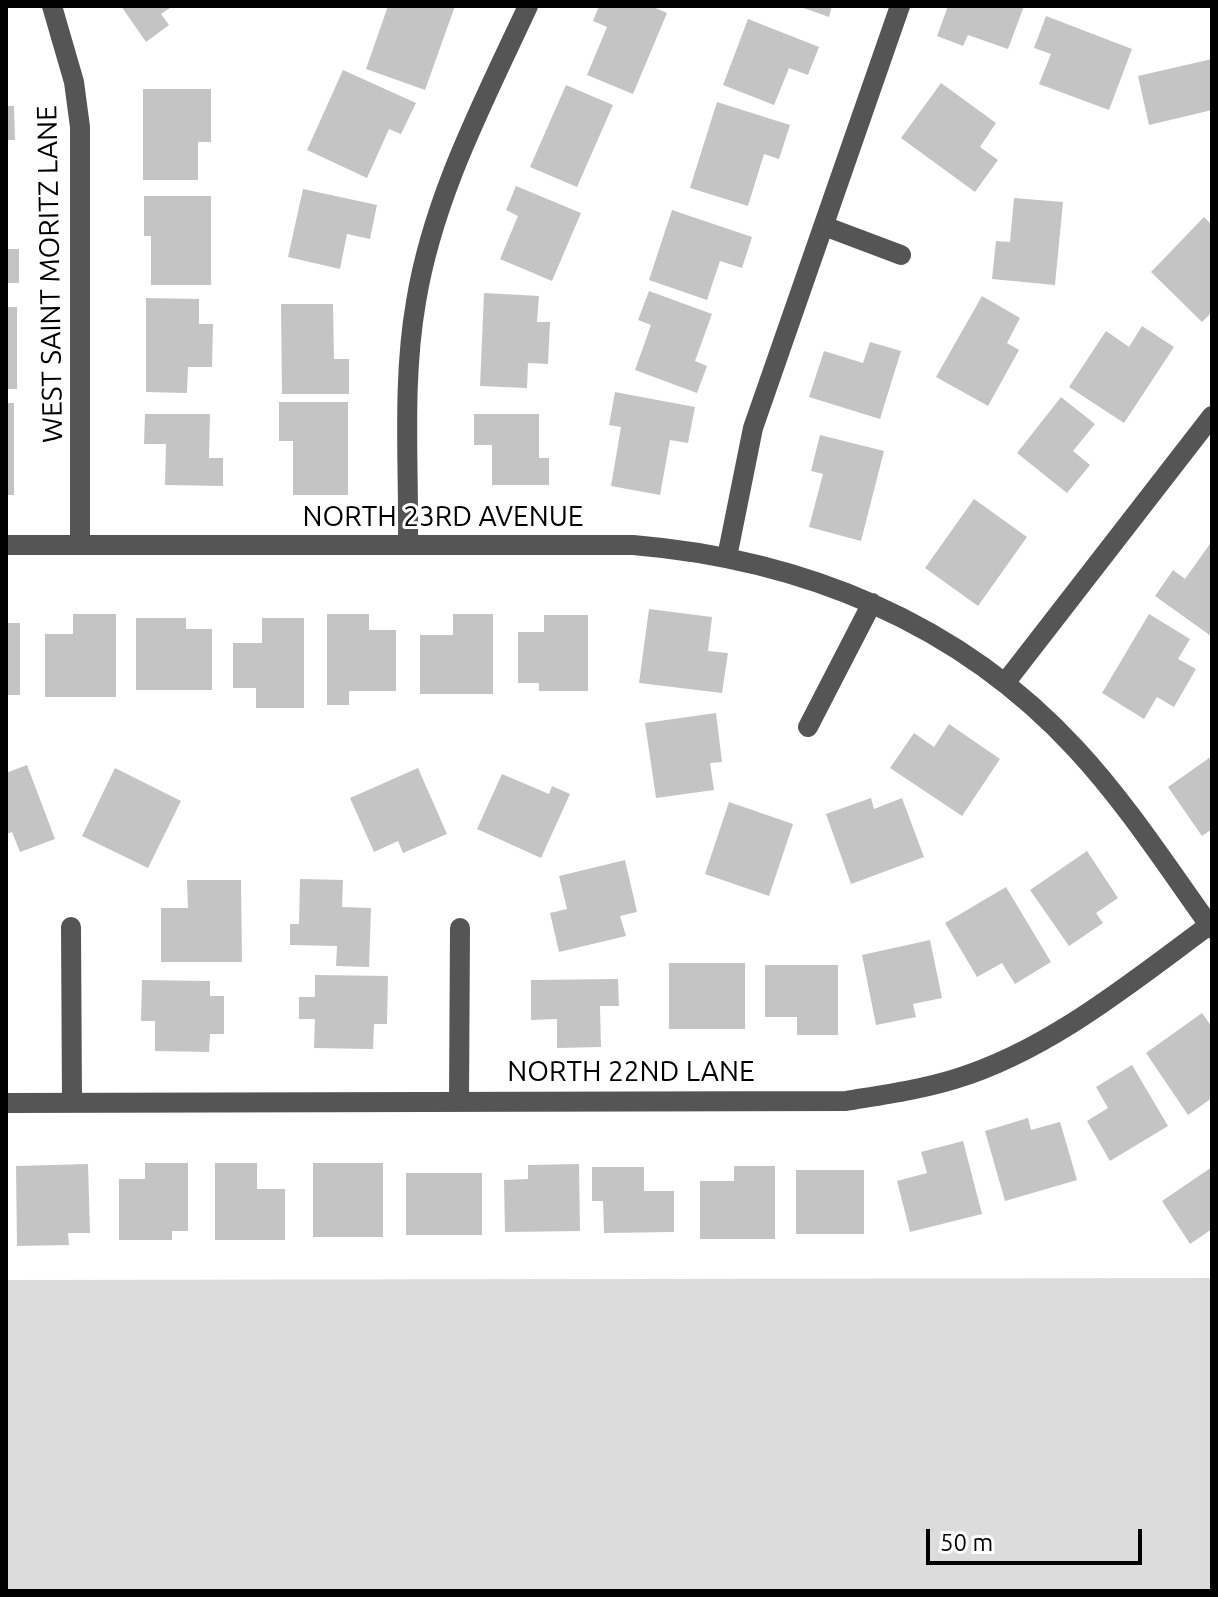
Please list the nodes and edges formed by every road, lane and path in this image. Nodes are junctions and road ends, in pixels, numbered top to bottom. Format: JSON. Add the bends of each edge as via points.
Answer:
{"nodes":[{"id":1,"x":52,"y":6,"type":"edge"},
{"id":2,"x":528,"y":6,"type":"edge"},
{"id":3,"x":900,"y":6,"type":"edge"},
{"id":4,"x":824,"y":226,"type":"junction"},
{"id":5,"x":901,"y":255,"type":"dead end"},
{"id":6,"x":1212,"y":416,"type":"edge"},
{"id":7,"x":6,"y":545,"type":"edge"},
{"id":8,"x":80,"y":545,"type":"junction"},
{"id":9,"x":408,"y":545,"type":"junction"},
{"id":10,"x":727,"y":557,"type":"junction"},
{"id":11,"x":872,"y":603,"type":"junction"},
{"id":12,"x":1005,"y":683,"type":"junction"},
{"id":13,"x":808,"y":727,"type":"dead end"},
{"id":14,"x":1211,"y":926,"type":"edge"},
{"id":15,"x":71,"y":927,"type":"dead end"},
{"id":16,"x":460,"y":928,"type":"dead end"},
{"id":17,"x":459,"y":1101,"type":"junction"},
{"id":18,"x":6,"y":1103,"type":"edge"},
{"id":19,"x":72,"y":1103,"type":"junction"}],
"edges":[{"from":1,"to":8,"type":"street","name":"WEST SAINT MORITZ LANE","via":[[74,82],[80,127]]},
{"from":2,"to":9,"type":"street","via":[[455,170],[424,265],[409,368]]},
{"from":3,"to":4,"type":"street"},
{"from":4,"to":5,"type":"street"},
{"from":4,"to":10,"type":"street","via":[[753,428]]},
{"from":6,"to":12,"type":"street"},
{"from":7,"to":8,"type":"street","name":"NORTH 23RD AVENUE"},
{"from":8,"to":9,"type":"street","name":"NORTH 23RD AVENUE"},
{"from":9,"to":10,"type":"street","name":"NORTH 23RD AVENUE","via":[[633,545]]},
{"from":10,"to":11,"type":"street","name":"NORTH 23RD AVENUE","via":[[804,576]]},
{"from":11,"to":12,"type":"street","name":"NORTH 23RD AVENUE"},
{"from":11,"to":13,"type":"street"},
{"from":12,"to":14,"type":"street","name":"NORTH 23RD AVENUE","via":[[1118,797]]},
{"from":14,"to":17,"type":"street","name":"NORTH 22ND LANE","via":[[1056,1032],[995,1064],[896,1093],[846,1101]]},
{"from":15,"to":19,"type":"street"},
{"from":16,"to":17,"type":"street"},
{"from":17,"to":19,"type":"street","name":"NORTH 22ND LANE"},
{"from":18,"to":19,"type":"street","name":"NORTH 22ND LANE"}]}
